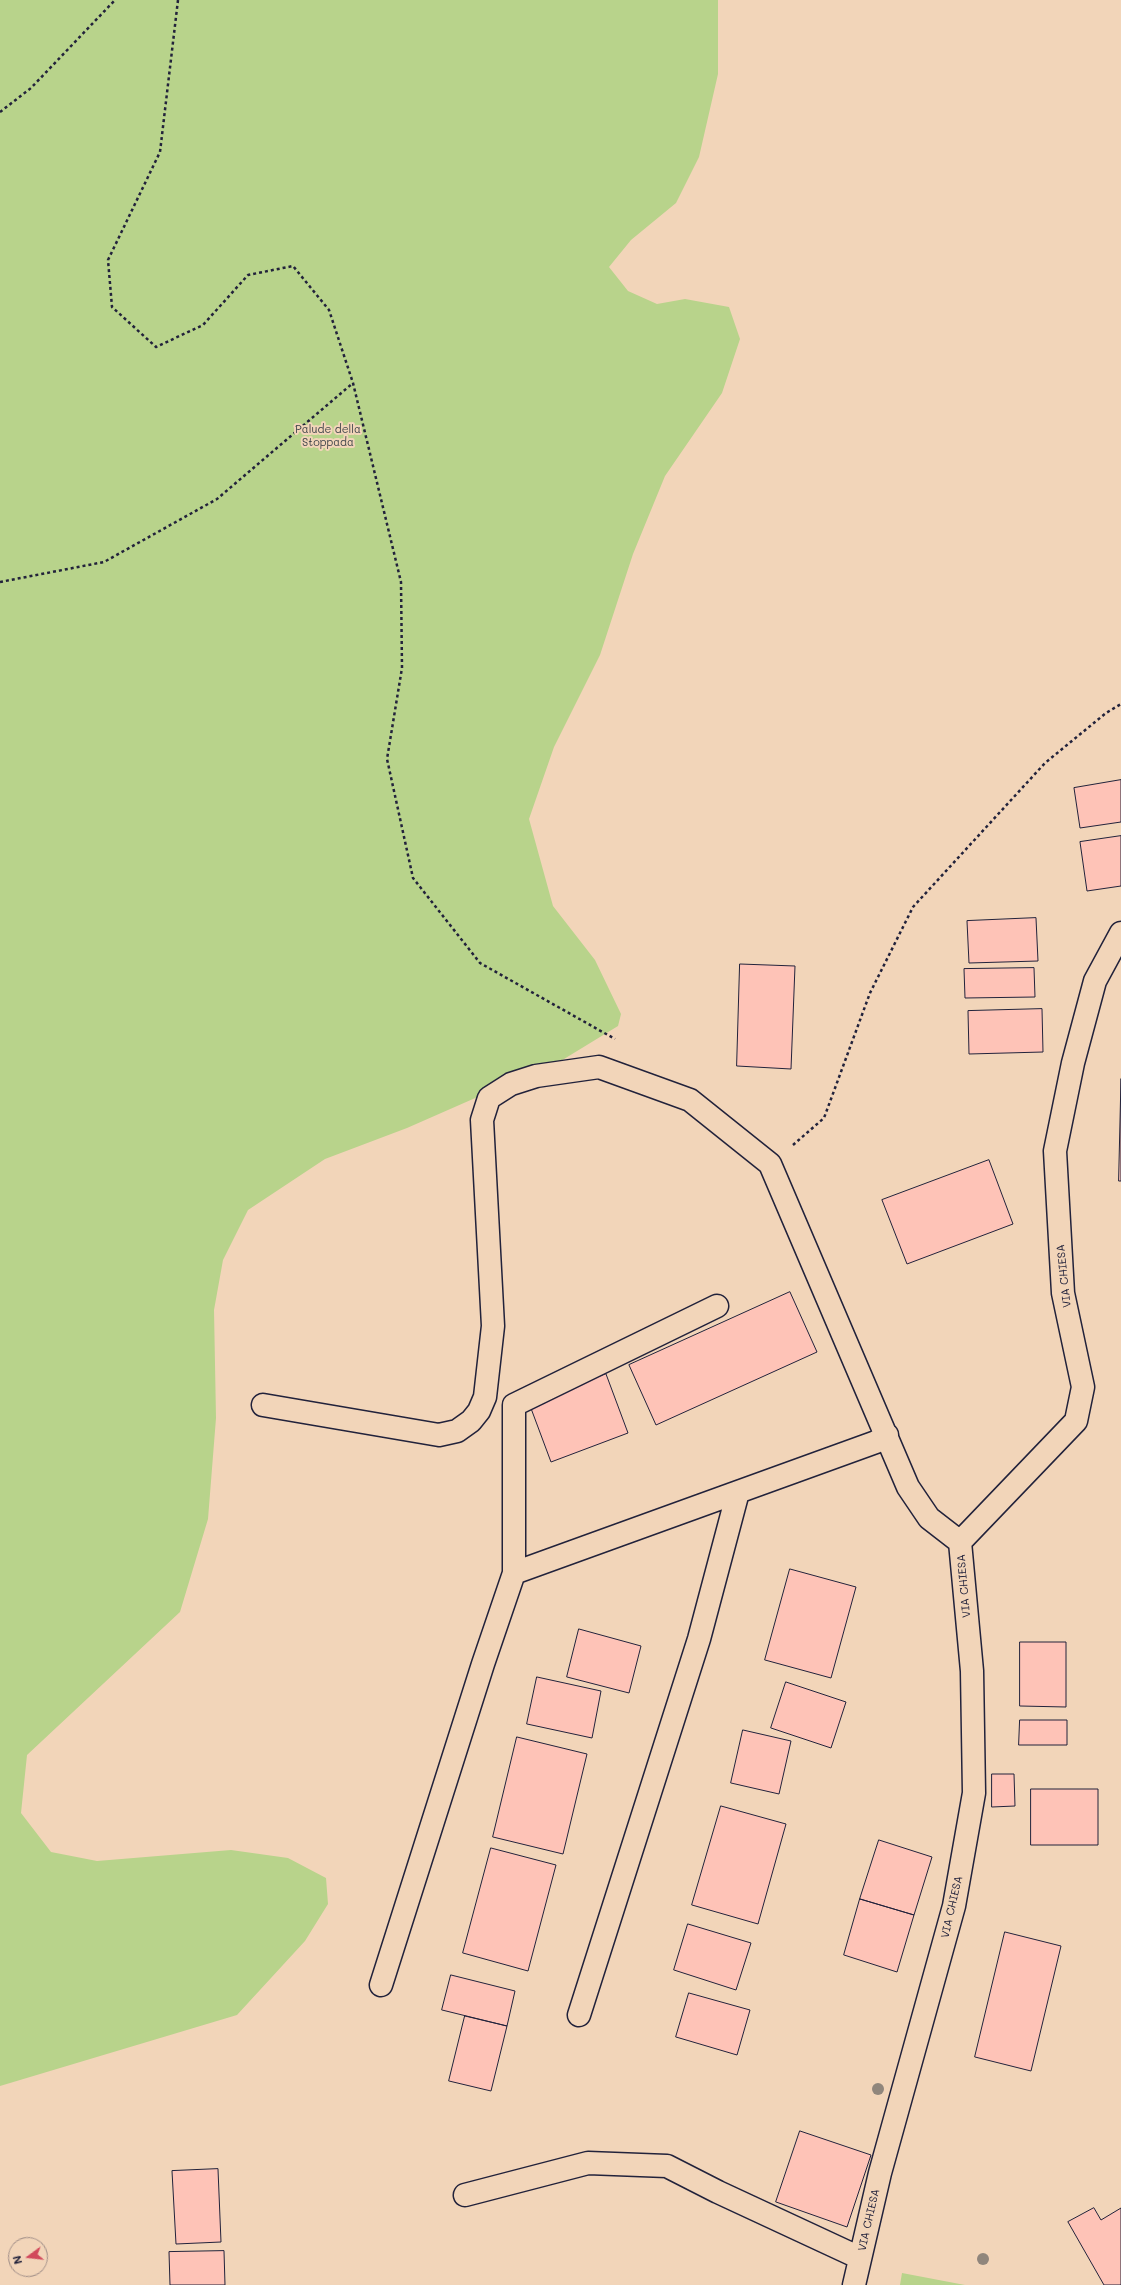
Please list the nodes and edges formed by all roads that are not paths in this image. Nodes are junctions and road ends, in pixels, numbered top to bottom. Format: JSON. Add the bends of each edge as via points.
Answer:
{"nodes":[{"id":1,"x":1121,"y":933,"type":"edge"},
{"id":2,"x":717,"y":1306,"type":"dead end"},
{"id":3,"x":263,"y":1405,"type":"dead end"},
{"id":4,"x":887,"y":1435,"type":"junction"},
{"id":5,"x":738,"y":1492,"type":"junction"},
{"id":6,"x":960,"y":1542,"type":"junction"},
{"id":7,"x":514,"y":1573,"type":"junction"},
{"id":8,"x":381,"y":1986,"type":"dead end"},
{"id":9,"x":579,"y":2015,"type":"dead end"},
{"id":10,"x":465,"y":2196,"type":"dead end"},
{"id":11,"x":860,"y":2258,"type":"junction"},
{"id":12,"x":854,"y":2285,"type":"edge"}],
"edges":[{"from":1,"to":6,"type":"street","name":"VIA CHIESA","via":[[1095,981],[1073,1063],[1055,1151],[1063,1293],[1084,1387],[1076,1421]]},
{"from":2,"to":7,"type":"street","via":[[514,1404]]},
{"from":3,"to":4,"type":"street","via":[[439,1435],[457,1431],[471,1421],[485,1397],[493,1326],[482,1120],[489,1098],[512,1084],[536,1076],[600,1067],[690,1100],[770,1164]]},
{"from":4,"to":5,"type":"street","via":[[876,1442]]},
{"from":4,"to":6,"type":"street","via":[[908,1487],[929,1518]]},
{"from":5,"to":7,"type":"street"},
{"from":5,"to":9,"type":"street","via":[[699,1639]]},
{"from":6,"to":11,"type":"street","name":"VIA CHIESA","via":[[972,1671],[974,1793],[954,1906],[880,2173]]},
{"from":7,"to":8,"type":"street"},
{"from":10,"to":11,"type":"street","via":[[588,2163],[667,2166]]},
{"from":11,"to":12,"type":"street","name":"VIA CHIESA"}]}
